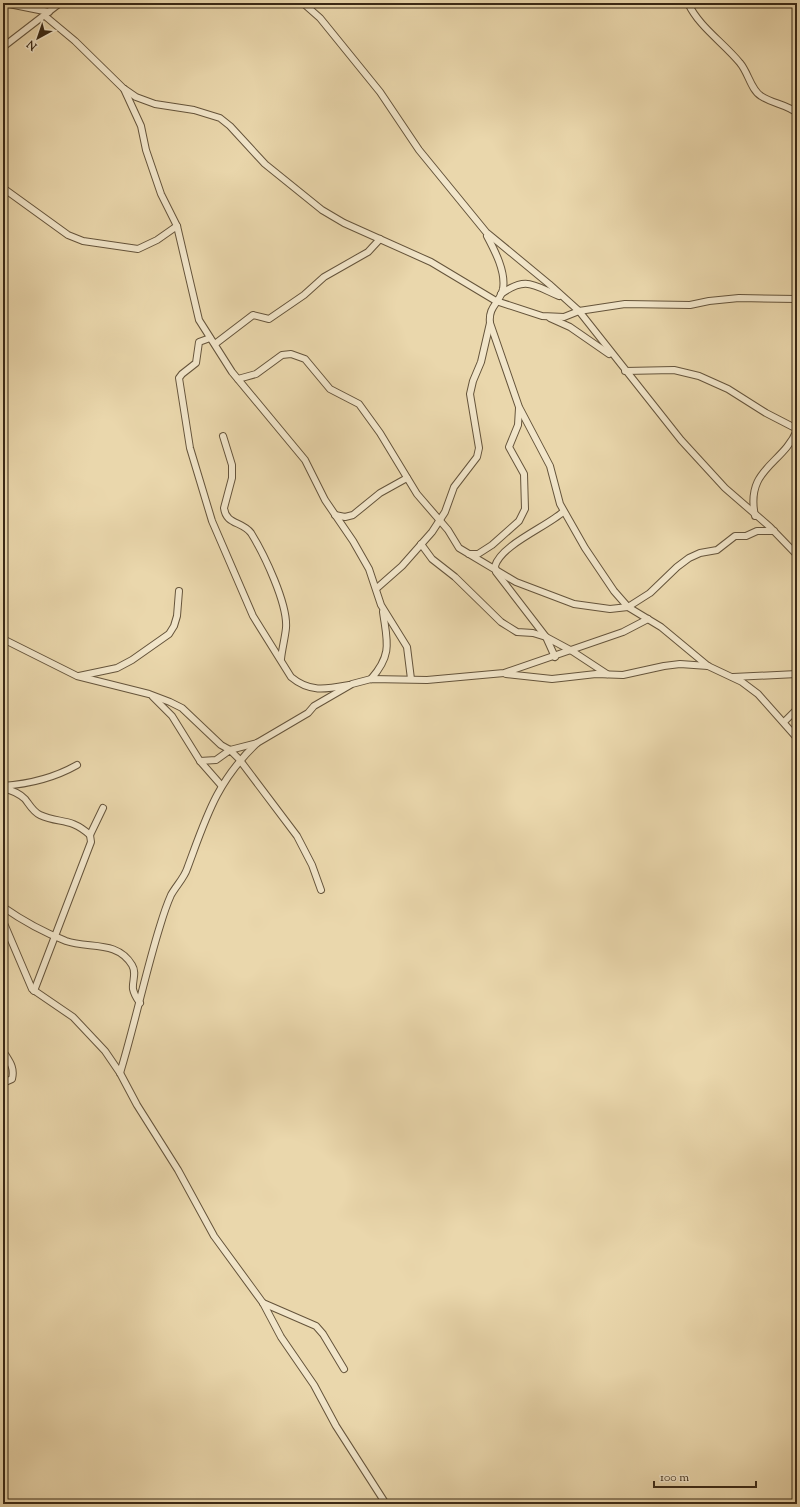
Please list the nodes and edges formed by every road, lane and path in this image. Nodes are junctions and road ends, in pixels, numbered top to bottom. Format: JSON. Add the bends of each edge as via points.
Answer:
{"nodes":[{"id":1,"x":4,"y":3,"type":"edge"},
{"id":2,"x":60,"y":3,"type":"edge"},
{"id":3,"x":303,"y":3,"type":"edge"},
{"id":4,"x":688,"y":3,"type":"edge"},
{"id":5,"x":47,"y":14,"type":"junction"},
{"id":6,"x":3,"y":47,"type":"edge"},
{"id":7,"x":123,"y":88,"type":"junction"},
{"id":8,"x":797,"y":113,"type":"edge"},
{"id":9,"x":3,"y":188,"type":"edge"},
{"id":10,"x":177,"y":226,"type":"junction"},
{"id":11,"x":486,"y":232,"type":"junction"},
{"id":12,"x":380,"y":239,"type":"junction"},
{"id":13,"x":501,"y":294,"type":"junction"},
{"id":14,"x":565,"y":299,"type":"junction"},
{"id":15,"x":797,"y":300,"type":"edge"},
{"id":16,"x":496,"y":301,"type":"junction"},
{"id":17,"x":578,"y":311,"type":"junction"},
{"id":18,"x":545,"y":316,"type":"junction"},
{"id":19,"x":490,"y":323,"type":"junction"},
{"id":20,"x":210,"y":338,"type":"junction"},
{"id":21,"x":215,"y":344,"type":"junction"},
{"id":22,"x":615,"y":358,"type":"junction"},
{"id":23,"x":625,"y":371,"type":"junction"},
{"id":24,"x":238,"y":379,"type":"junction"},
{"id":25,"x":520,"y":407,"type":"junction"},
{"id":26,"x":797,"y":429,"type":"edge"},
{"id":27,"x":223,"y":436,"type":"dead end"},
{"id":28,"x":407,"y":478,"type":"junction"},
{"id":29,"x":564,"y":512,"type":"junction"},
{"id":30,"x":335,"y":515,"type":"junction"},
{"id":31,"x":755,"y":516,"type":"junction"},
{"id":32,"x":440,"y":520,"type":"junction"},
{"id":33,"x":774,"y":531,"type":"junction"},
{"id":34,"x":421,"y":544,"type":"junction"},
{"id":35,"x":467,"y":554,"type":"junction"},
{"id":36,"x":797,"y":555,"type":"edge"},
{"id":37,"x":496,"y":572,"type":"junction"},
{"id":38,"x":377,"y":588,"type":"junction"},
{"id":39,"x":179,"y":591,"type":"dead end"},
{"id":40,"x":381,"y":605,"type":"junction"},
{"id":41,"x":628,"y":607,"type":"junction"},
{"id":42,"x":648,"y":619,"type":"junction"},
{"id":43,"x":546,"y":638,"type":"junction"},
{"id":44,"x":3,"y":639,"type":"edge"},
{"id":45,"x":572,"y":651,"type":"junction"},
{"id":46,"x":555,"y":657,"type":"junction"},
{"id":47,"x":281,"y":659,"type":"junction"},
{"id":48,"x":708,"y":666,"type":"junction"},
{"id":49,"x":504,"y":673,"type":"junction"},
{"id":50,"x":607,"y":674,"type":"junction"},
{"id":51,"x":797,"y":674,"type":"edge"},
{"id":52,"x":77,"y":676,"type":"junction"},
{"id":53,"x":732,"y":677,"type":"junction"},
{"id":54,"x":371,"y":679,"type":"junction"},
{"id":55,"x":411,"y":679,"type":"junction"},
{"id":56,"x":352,"y":684,"type":"junction"},
{"id":57,"x":149,"y":694,"type":"junction"},
{"id":58,"x":797,"y":709,"type":"edge"},
{"id":59,"x":784,"y":722,"type":"junction"},
{"id":60,"x":797,"y":738,"type":"edge"},
{"id":61,"x":257,"y":743,"type":"junction"},
{"id":62,"x":230,"y":750,"type":"junction"},
{"id":63,"x":239,"y":760,"type":"junction"},
{"id":64,"x":200,"y":761,"type":"junction"},
{"id":65,"x":78,"y":765,"type":"dead end"},
{"id":66,"x":221,"y":785,"type":"junction"},
{"id":67,"x":3,"y":787,"type":"edge"},
{"id":68,"x":103,"y":808,"type":"dead end"},
{"id":69,"x":90,"y":835,"type":"junction"},
{"id":70,"x":321,"y":890,"type":"dead end"},
{"id":71,"x":3,"y":907,"type":"edge"},
{"id":72,"x":3,"y":921,"type":"edge"},
{"id":73,"x":54,"y":936,"type":"junction"},
{"id":74,"x":34,"y":991,"type":"junction"},
{"id":75,"x":140,"y":1003,"type":"junction"},
{"id":76,"x":3,"y":1050,"type":"edge"},
{"id":77,"x":120,"y":1073,"type":"junction"},
{"id":78,"x":3,"y":1083,"type":"edge"},
{"id":79,"x":263,"y":1303,"type":"junction"},
{"id":80,"x":344,"y":1369,"type":"dead end"},
{"id":81,"x":386,"y":1504,"type":"edge"}],
"edges":[{"from":1,"to":5,"type":"street"},
{"from":2,"to":5,"type":"street"},
{"from":3,"to":11,"type":"street","via":[[320,18],[380,92],[419,150]]},
{"from":4,"to":8,"type":"street","via":[[706,28],[741,64],[758,93]]},
{"from":5,"to":6,"type":"street"},
{"from":5,"to":7,"type":"street"},
{"from":7,"to":10,"type":"street","via":[[141,126],[159,188]]},
{"from":7,"to":12,"type":"street","via":[[144,101],[194,110],[220,118],[265,164],[322,210]]},
{"from":9,"to":10,"type":"street","via":[[68,235],[83,241],[134,250],[157,240]]},
{"from":10,"to":20,"type":"street","via":[[191,282],[195,311]]},
{"from":11,"to":13,"type":"street","via":[[499,260],[503,289]]},
{"from":11,"to":14,"type":"street"},
{"from":12,"to":16,"type":"street","via":[[437,266]]},
{"from":12,"to":21,"type":"street","via":[[368,252],[324,277],[304,295],[269,319],[252,315]]},
{"from":13,"to":14,"type":"street","via":[[518,283],[525,282]]},
{"from":13,"to":16,"type":"street"},
{"from":14,"to":17,"type":"street"},
{"from":15,"to":17,"type":"street","via":[[739,298],[690,305],[625,304]]},
{"from":16,"to":18,"type":"street"},
{"from":16,"to":19,"type":"street","via":[[490,311]]},
{"from":17,"to":18,"type":"street","via":[[564,317]]},
{"from":17,"to":22,"type":"street"},
{"from":18,"to":22,"type":"street","via":[[570,327]]},
{"from":19,"to":25,"type":"street"},
{"from":19,"to":32,"type":"street","via":[[470,394],[479,453],[450,494]]},
{"from":20,"to":21,"type":"street"},
{"from":20,"to":47,"type":"street","via":[[199,342],[196,363],[179,378],[190,448],[212,522],[240,587],[253,616]]},
{"from":21,"to":24,"type":"street"},
{"from":22,"to":23,"type":"street"},
{"from":23,"to":26,"type":"street","via":[[674,370],[699,376],[728,389]]},
{"from":23,"to":31,"type":"street","via":[[691,452]]},
{"from":24,"to":28,"type":"street","via":[[256,374],[286,354],[305,360],[330,389],[359,404]]},
{"from":24,"to":30,"type":"street","via":[[305,460]]},
{"from":25,"to":29,"type":"street","via":[[531,432],[546,455],[556,494]]},
{"from":25,"to":35,"type":"street","via":[[518,425],[509,447],[524,474],[525,509],[518,521],[492,545],[478,554]]},
{"from":26,"to":31,"type":"street","via":[[790,444],[760,476],[753,498]]},
{"from":27,"to":47,"type":"street","via":[[232,465],[232,478],[224,512],[230,522],[246,527],[251,533],[276,584],[286,627]]},
{"from":28,"to":30,"type":"street","via":[[380,493],[353,515]]},
{"from":28,"to":32,"type":"street","via":[[431,512]]},
{"from":29,"to":37,"type":"street","via":[[503,553],[496,562]]},
{"from":29,"to":41,"type":"street","via":[[598,568]]},
{"from":30,"to":38,"type":"street","via":[[362,555]]},
{"from":31,"to":33,"type":"street"},
{"from":32,"to":34,"type":"street"},
{"from":32,"to":35,"type":"street","via":[[456,544]]},
{"from":33,"to":36,"type":"street"},
{"from":33,"to":41,"type":"street","via":[[758,531],[746,536],[735,536],[717,550],[689,558],[650,593]]},
{"from":34,"to":38,"type":"street","via":[[392,576]]},
{"from":34,"to":43,"type":"street","via":[[432,559],[452,574],[501,622],[517,632],[533,633]]},
{"from":35,"to":37,"type":"street"},
{"from":37,"to":41,"type":"street","via":[[574,604],[610,609]]},
{"from":37,"to":43,"type":"street"},
{"from":38,"to":40,"type":"street"},
{"from":39,"to":52,"type":"street","via":[[177,616],[169,634],[117,668]]},
{"from":40,"to":54,"type":"street","via":[[387,655]]},
{"from":40,"to":55,"type":"street","via":[[407,647]]},
{"from":41,"to":42,"type":"street"},
{"from":42,"to":45,"type":"street","via":[[623,632]]},
{"from":42,"to":48,"type":"street"},
{"from":43,"to":45,"type":"street"},
{"from":43,"to":46,"type":"street"},
{"from":44,"to":52,"type":"street"},
{"from":45,"to":46,"type":"street"},
{"from":45,"to":50,"type":"street"},
{"from":46,"to":49,"type":"street"},
{"from":47,"to":56,"type":"street","via":[[292,677],[306,686],[322,690]]},
{"from":48,"to":50,"type":"street","via":[[680,664],[633,674]]},
{"from":48,"to":53,"type":"street"},
{"from":49,"to":50,"type":"street","via":[[552,679]]},
{"from":49,"to":55,"type":"street","via":[[427,680]]},
{"from":51,"to":53,"type":"street"},
{"from":52,"to":57,"type":"street"},
{"from":53,"to":59,"type":"street","via":[[758,694]]},
{"from":54,"to":55,"type":"street"},
{"from":54,"to":56,"type":"street"},
{"from":56,"to":61,"type":"street"},
{"from":57,"to":62,"type":"street","via":[[182,708],[221,745]]},
{"from":57,"to":64,"type":"street","via":[[172,716]]},
{"from":58,"to":59,"type":"street"},
{"from":59,"to":60,"type":"street"},
{"from":61,"to":62,"type":"street"},
{"from":61,"to":63,"type":"street"},
{"from":62,"to":63,"type":"street"},
{"from":62,"to":64,"type":"street","via":[[216,760]]},
{"from":63,"to":66,"type":"street"},
{"from":63,"to":70,"type":"street","via":[[297,836]]},
{"from":64,"to":66,"type":"street"},
{"from":65,"to":67,"type":"street","via":[[58,775]]},
{"from":66,"to":75,"type":"street","via":[[205,819],[186,871],[171,894],[148,964]]},
{"from":67,"to":69,"type":"street","via":[[24,798],[38,814],[70,822]]},
{"from":68,"to":69,"type":"street"},
{"from":69,"to":73,"type":"street","via":[[91,842]]},
{"from":71,"to":73,"type":"street"},
{"from":72,"to":74,"type":"street"},
{"from":73,"to":74,"type":"street"},
{"from":73,"to":75,"type":"street","via":[[71,943],[94,944],[120,952],[134,967],[133,988]]},
{"from":74,"to":77,"type":"street","via":[[74,1017],[105,1051]]},
{"from":75,"to":77,"type":"street"},
{"from":76,"to":78,"type":"street","via":[[12,1064],[14,1073],[12,1079]]},
{"from":77,"to":79,"type":"street","via":[[214,1236]]},
{"from":79,"to":80,"type":"street","via":[[316,1326]]},
{"from":79,"to":81,"type":"street"}]}
